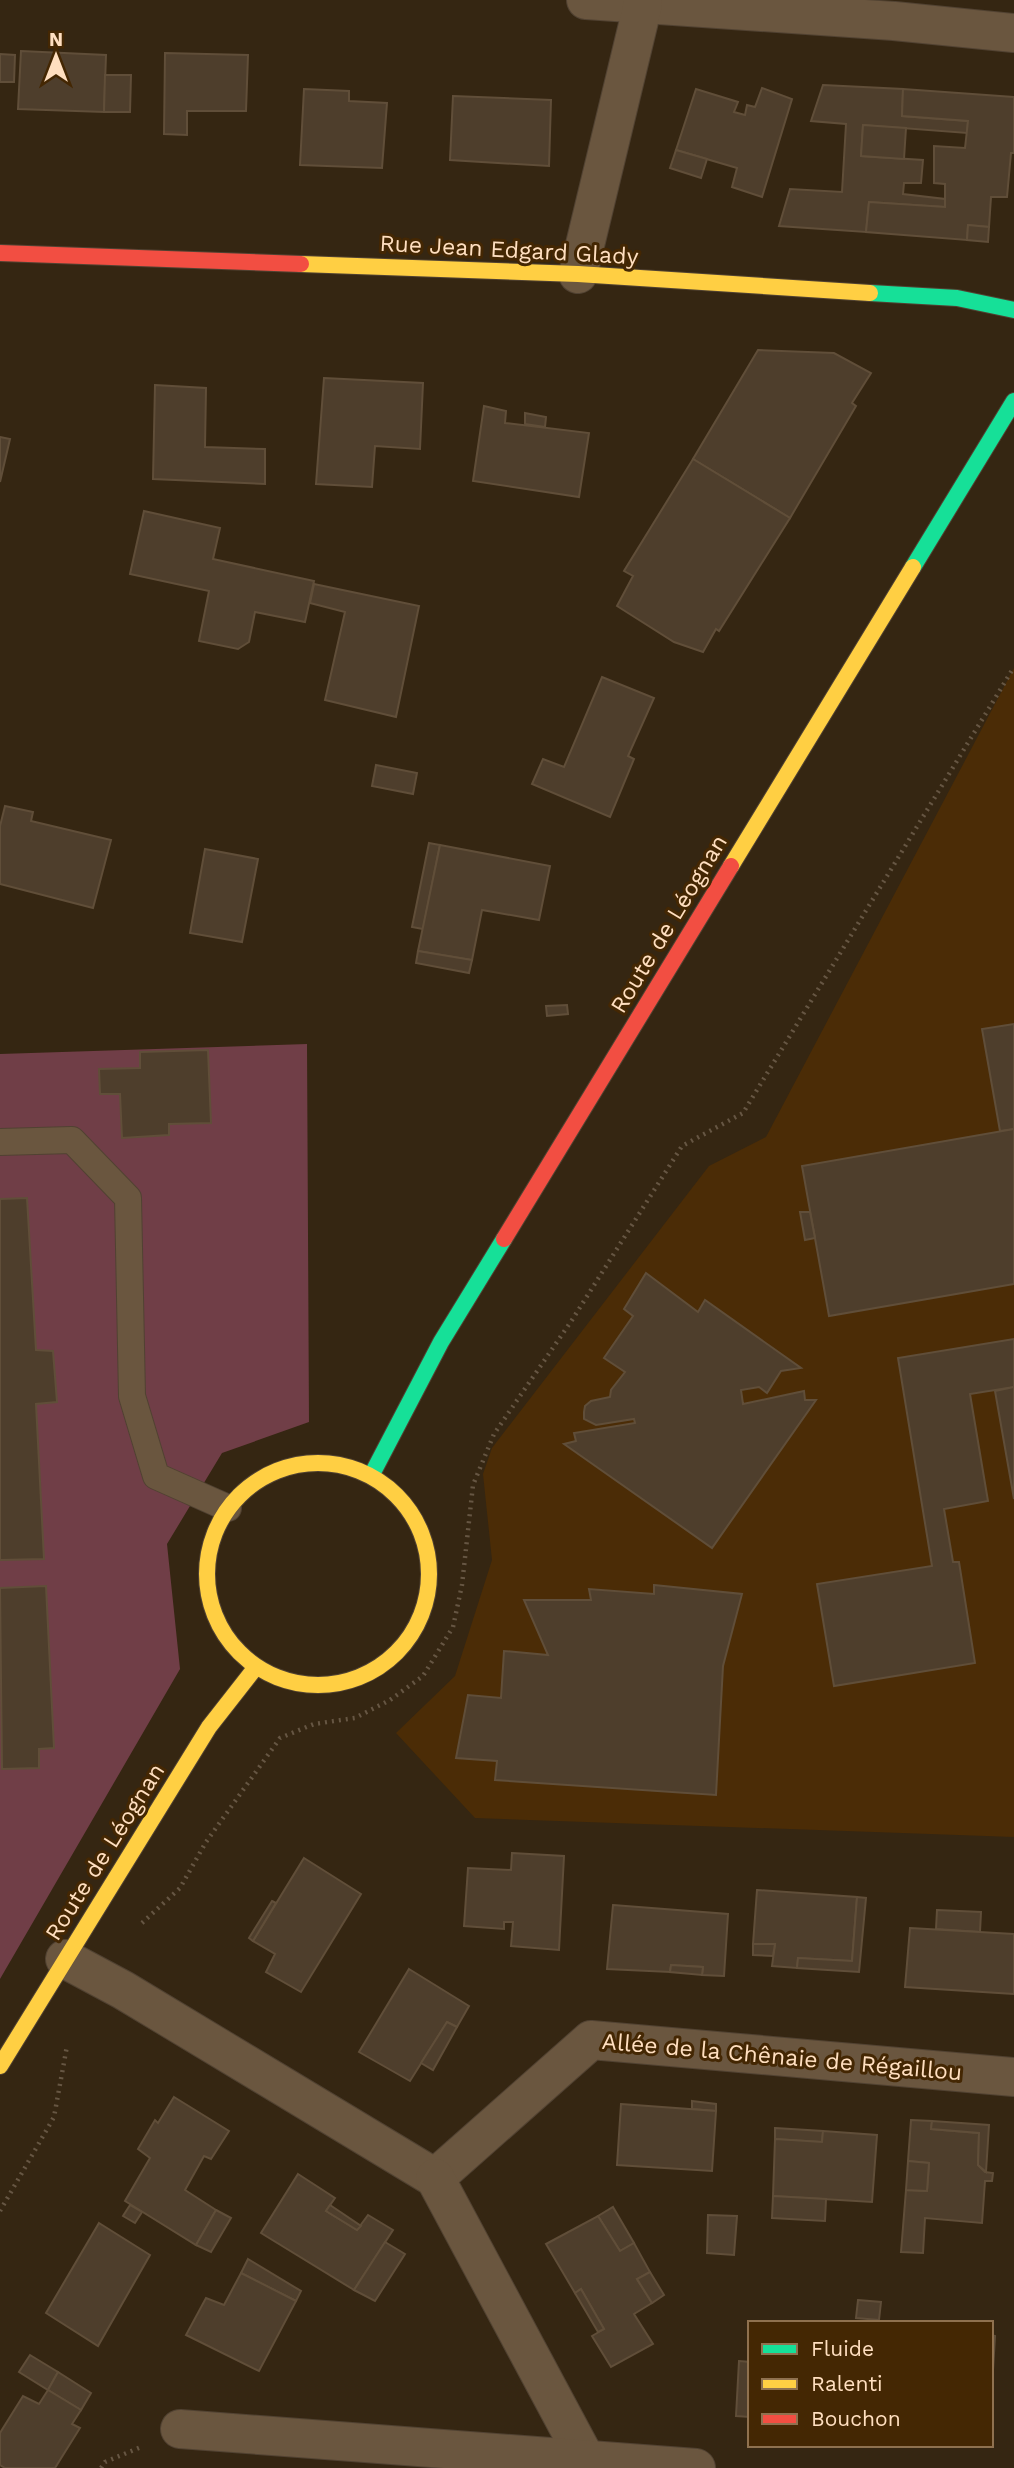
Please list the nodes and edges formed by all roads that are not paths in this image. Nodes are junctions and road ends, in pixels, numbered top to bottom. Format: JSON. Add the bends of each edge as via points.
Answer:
{"nodes":[{"id":1,"x":586,"y":0,"type":"edge"},
{"id":2,"x":643,"y":2,"type":"edge"},
{"id":3,"x":898,"y":11,"type":"edge"},
{"id":4,"x":1014,"y":33,"type":"edge"},
{"id":5,"x":0,"y":253,"type":"edge"},
{"id":6,"x":578,"y":274,"type":"junction"},
{"id":7,"x":1014,"y":310,"type":"edge"},
{"id":8,"x":1014,"y":401,"type":"edge"},
{"id":9,"x":0,"y":1142,"type":"edge"},
{"id":10,"x":371,"y":1476,"type":"junction"},
{"id":11,"x":228,"y":1508,"type":"junction"},
{"id":12,"x":256,"y":1667,"type":"junction"},
{"id":13,"x":65,"y":1959,"type":"junction"},
{"id":14,"x":0,"y":2066,"type":"edge"},
{"id":15,"x":1014,"y":2077,"type":"edge"},
{"id":16,"x":435,"y":2178,"type":"junction"},
{"id":17,"x":180,"y":2429,"type":"dead end"},
{"id":18,"x":586,"y":2460,"type":"junction"},
{"id":19,"x":696,"y":2468,"type":"edge"}],
"edges":[{"from":1,"to":2,"type":"street"},
{"from":2,"to":3,"type":"street"},
{"from":2,"to":6,"type":"street"},
{"from":3,"to":4,"type":"street"},
{"from":5,"to":6,"type":"main road","name":"Rue Jean Edgard Glady"},
{"from":6,"to":7,"type":"main road","name":"Rue Jean Edgard Glady","via":[[957,298]]},
{"from":8,"to":10,"type":"main road","name":"Route de Léognan","via":[[441,1342]]},
{"from":9,"to":11,"type":"lane","via":[[72,1140],[128,1198],[132,1396],[156,1476]]},
{"from":10,"to":11,"type":"main road","via":[[341,1465],[309,1463],[278,1469],[250,1485]]},
{"from":10,"to":12,"type":"main road","via":[[400,1498],[420,1527],[429,1562],[428,1598],[415,1631],[391,1658],[360,1677],[325,1685],[289,1682]]},
{"from":11,"to":12,"type":"main road","via":[[212,1540],[206,1576],[212,1611],[230,1642]]},
{"from":12,"to":13,"type":"main road","name":"Route de Léognan","via":[[209,1727]]},
{"from":13,"to":14,"type":"main road","name":"Route de Léognan"},
{"from":13,"to":16,"type":"street"},
{"from":15,"to":16,"type":"street","name":"Allée de la Chênaie de Régaillou","via":[[592,2040]]},
{"from":16,"to":18,"type":"street"},
{"from":17,"to":18,"type":"street"},
{"from":18,"to":19,"type":"street"}]}
